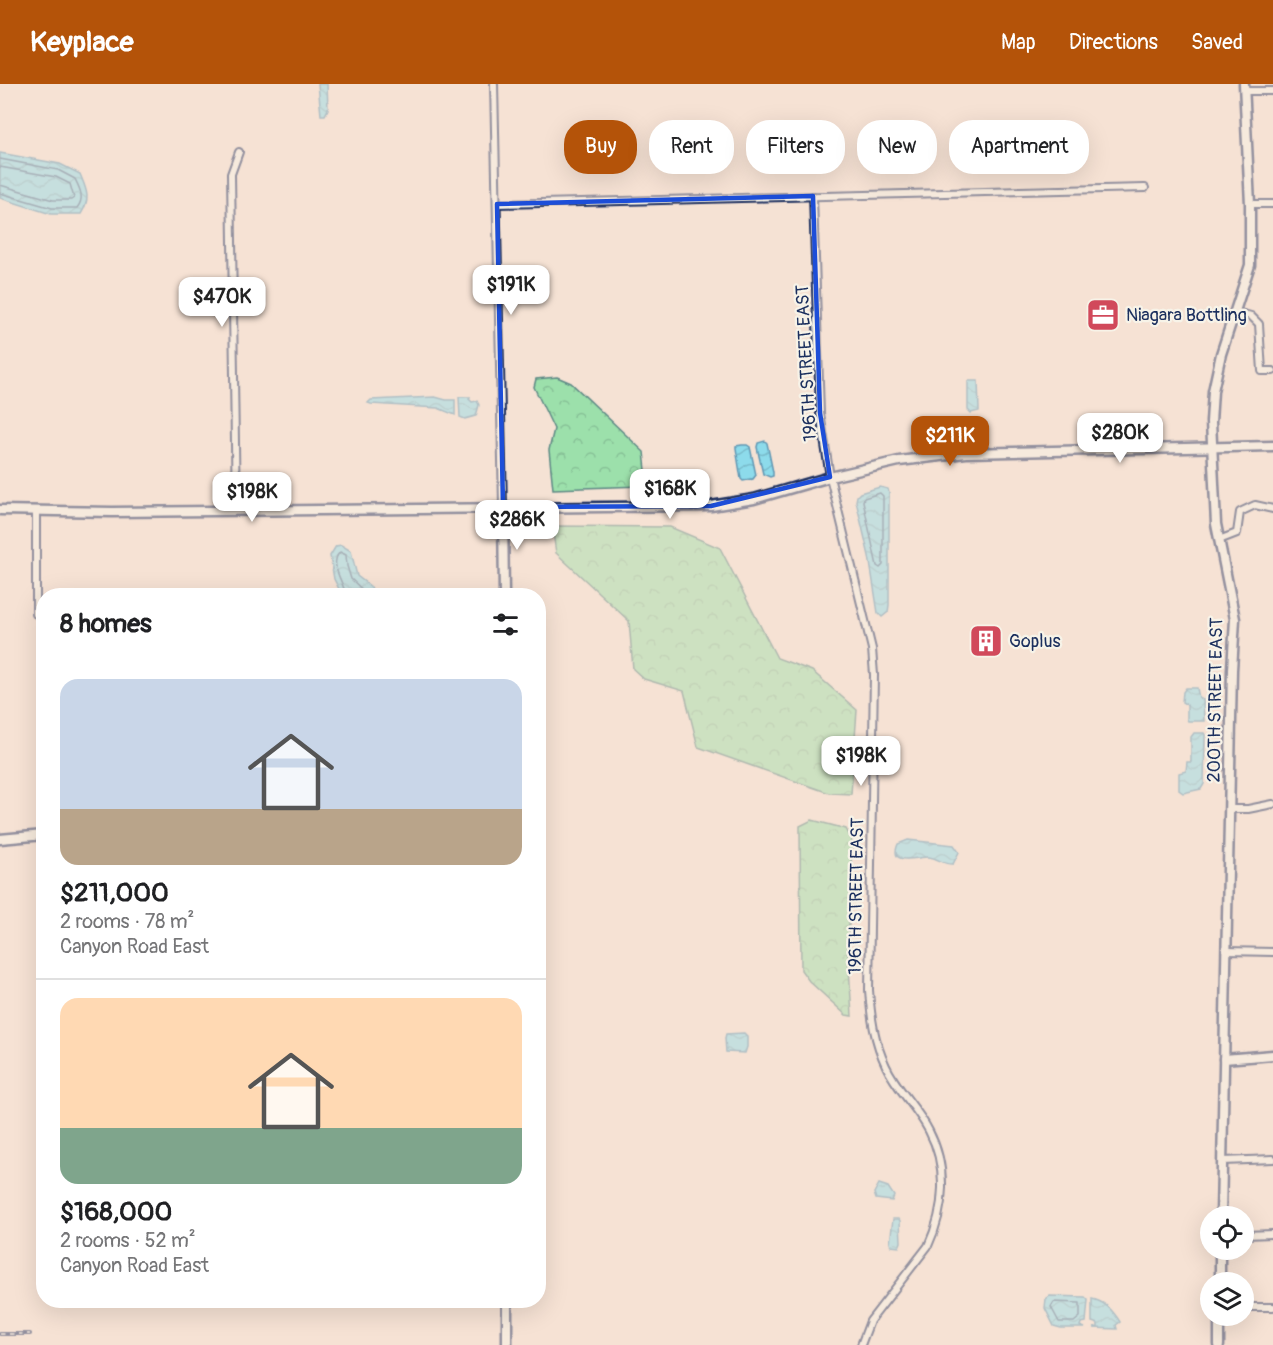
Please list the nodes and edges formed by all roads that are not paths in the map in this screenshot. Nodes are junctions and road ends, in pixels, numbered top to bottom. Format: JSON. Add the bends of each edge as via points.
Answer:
{"nodes":[{"id":1,"x":494,"y":84,"type":"edge"},
{"id":2,"x":1245,"y":88,"type":"edge"},
{"id":3,"x":1273,"y":91,"type":"edge"},
{"id":4,"x":239,"y":152,"type":"dead end"},
{"id":5,"x":1145,"y":188,"type":"dead end"},
{"id":6,"x":813,"y":196,"type":"junction"},
{"id":7,"x":497,"y":204,"type":"junction"},
{"id":8,"x":1250,"y":204,"type":"junction"},
{"id":9,"x":1273,"y":204,"type":"edge"},
{"id":10,"x":1236,"y":312,"type":"junction"},
{"id":11,"x":1273,"y":371,"type":"edge"},
{"id":12,"x":1273,"y":446,"type":"edge"},
{"id":13,"x":1211,"y":448,"type":"junction"},
{"id":14,"x":830,"y":477,"type":"junction"},
{"id":15,"x":503,"y":507,"type":"junction"},
{"id":16,"x":1273,"y":509,"type":"edge"},
{"id":17,"x":0,"y":510,"type":"edge"},
{"id":18,"x":236,"y":510,"type":"junction"},
{"id":19,"x":36,"y":511,"type":"junction"},
{"id":20,"x":1219,"y":540,"type":"junction"},
{"id":21,"x":504,"y":588,"type":"edge"},
{"id":22,"x":36,"y":614,"type":"dead end"},
{"id":23,"x":1273,"y":804,"type":"edge"},
{"id":24,"x":1229,"y":809,"type":"junction"},
{"id":25,"x":36,"y":836,"type":"edge"},
{"id":26,"x":0,"y":839,"type":"edge"},
{"id":27,"x":1226,"y":951,"type":"junction"},
{"id":28,"x":1273,"y":952,"type":"edge"},
{"id":29,"x":1273,"y":1055,"type":"edge"},
{"id":30,"x":1224,"y":1059,"type":"junction"},
{"id":31,"x":1273,"y":1159,"type":"edge"},
{"id":32,"x":1223,"y":1161,"type":"junction"},
{"id":33,"x":1221,"y":1206,"type":"edge"},
{"id":34,"x":1273,"y":1234,"type":"edge"},
{"id":35,"x":1254,"y":1235,"type":"edge"},
{"id":36,"x":1254,"y":1307,"type":"edge"},
{"id":37,"x":1273,"y":1307,"type":"edge"},
{"id":38,"x":507,"y":1308,"type":"edge"},
{"id":39,"x":1219,"y":1326,"type":"edge"},
{"id":40,"x":507,"y":1345,"type":"edge"},
{"id":41,"x":861,"y":1345,"type":"edge"},
{"id":42,"x":1219,"y":1345,"type":"edge"}],
"edges":[{"from":1,"to":7,"type":"street"},
{"from":2,"to":3,"type":"street"},
{"from":2,"to":8,"type":"street","name":"200TH STREET EAST"},
{"from":4,"to":18,"type":"street","via":[[231,174]]},
{"from":5,"to":6,"type":"street"},
{"from":6,"to":7,"type":"street"},
{"from":6,"to":14,"type":"street","name":"196TH STREET EAST","via":[[820,413]]},
{"from":7,"to":15,"type":"street"},
{"from":8,"to":9,"type":"street"},
{"from":8,"to":10,"type":"street","name":"200TH STREET EAST","via":[[1250,265]]},
{"from":10,"to":11,"type":"street","via":[[1251,316],[1259,324],[1262,371]]},
{"from":10,"to":13,"type":"street","name":"200TH STREET EAST","via":[[1213,391]]},
{"from":12,"to":13,"type":"street"},
{"from":13,"to":14,"type":"street","via":[[966,453],[899,461]]},
{"from":13,"to":20,"type":"street","name":"200TH STREET EAST"},
{"from":14,"to":15,"type":"street","via":[[754,499],[711,506]]},
{"from":14,"to":41,"type":"street","name":"196TH STREET EAST","via":[[872,649],[874,675],[871,1022],[886,1067],[929,1131],[943,1181],[942,1205],[928,1246],[870,1321]]},
{"from":15,"to":18,"type":"street"},
{"from":15,"to":21,"type":"street"},
{"from":16,"to":20,"type":"street","via":[[1255,505],[1240,512],[1237,533]]},
{"from":17,"to":19,"type":"street"},
{"from":18,"to":19,"type":"street"},
{"from":19,"to":22,"type":"street"},
{"from":20,"to":24,"type":"street","name":"200TH STREET EAST","via":[[1235,619]]},
{"from":23,"to":24,"type":"street","via":[[1248,810]]},
{"from":24,"to":27,"type":"street","name":"200TH STREET EAST"},
{"from":25,"to":26,"type":"street"},
{"from":27,"to":28,"type":"street"},
{"from":27,"to":30,"type":"street","name":"200TH STREET EAST"},
{"from":29,"to":30,"type":"street"},
{"from":30,"to":32,"type":"street","name":"200TH STREET EAST"},
{"from":31,"to":32,"type":"street"},
{"from":32,"to":33,"type":"street","name":"200TH STREET EAST"},
{"from":34,"to":35,"type":"street"},
{"from":36,"to":37,"type":"street"},
{"from":38,"to":40,"type":"street"},
{"from":39,"to":42,"type":"street"}]}
